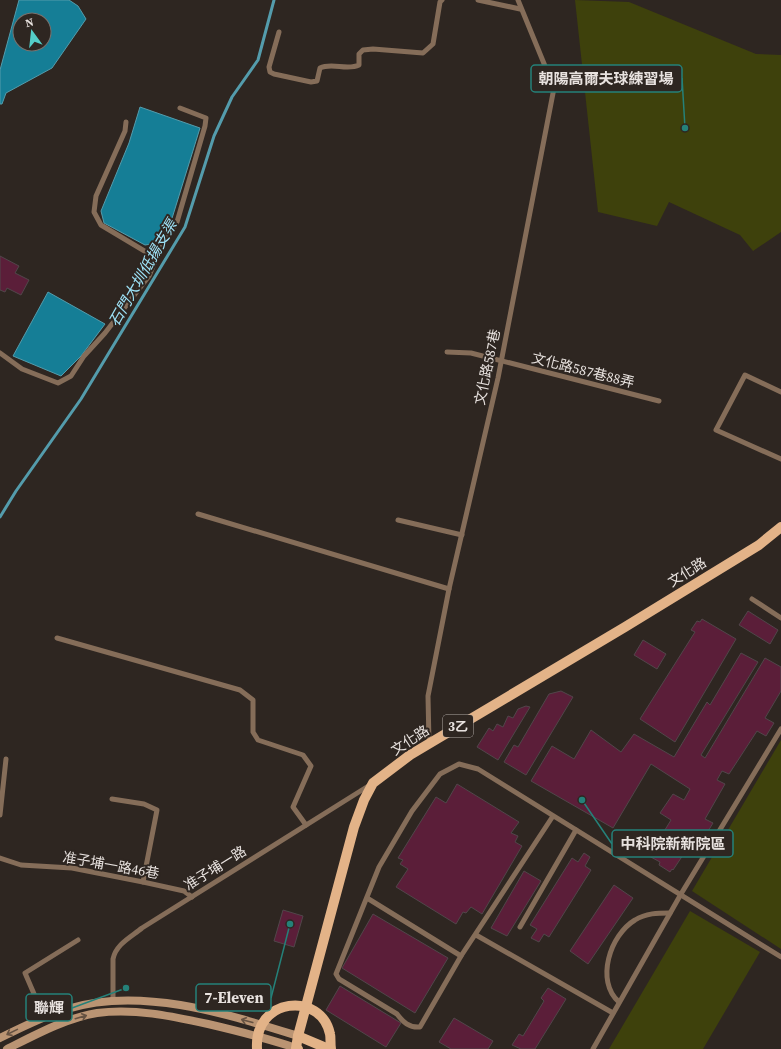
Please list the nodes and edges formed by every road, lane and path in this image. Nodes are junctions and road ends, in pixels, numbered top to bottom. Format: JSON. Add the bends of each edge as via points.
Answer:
{"nodes":[{"id":1,"x":442,"y":0,"type":"edge"},
{"id":2,"x":478,"y":0,"type":"edge"},
{"id":3,"x":518,"y":0,"type":"edge"},
{"id":4,"x":520,"y":9,"type":"junction"},
{"id":5,"x":279,"y":32,"type":"dead end"},
{"id":6,"x":180,"y":108,"type":"dead end"},
{"id":7,"x":126,"y":122,"type":"dead end"},
{"id":8,"x":156,"y":258,"type":"junction"},
{"id":9,"x":447,"y":352,"type":"dead end"},
{"id":10,"x":0,"y":353,"type":"edge"},
{"id":11,"x":501,"y":362,"type":"junction"},
{"id":12,"x":781,"y":392,"type":"edge"},
{"id":13,"x":659,"y":401,"type":"dead end"},
{"id":14,"x":781,"y":460,"type":"edge"},
{"id":15,"x":198,"y":514,"type":"dead end"},
{"id":16,"x":398,"y":520,"type":"dead end"},
{"id":17,"x":781,"y":527,"type":"edge"},
{"id":18,"x":462,"y":535,"type":"junction"},
{"id":19,"x":449,"y":589,"type":"junction"},
{"id":20,"x":752,"y":599,"type":"dead end"},
{"id":21,"x":781,"y":618,"type":"edge"},
{"id":22,"x":57,"y":638,"type":"dead end"},
{"id":23,"x":781,"y":729,"type":"edge"},
{"id":24,"x":429,"y":743,"type":"junction"},
{"id":25,"x":6,"y":759,"type":"dead end"},
{"id":26,"x":373,"y":783,"type":"junction"},
{"id":27,"x":112,"y":799,"type":"dead end"},
{"id":28,"x":0,"y":815,"type":"edge"},
{"id":29,"x":552,"y":816,"type":"junction"},
{"id":30,"x":306,"y":825,"type":"junction"},
{"id":31,"x":576,"y":830,"type":"junction"},
{"id":32,"x":0,"y":858,"type":"edge"},
{"id":33,"x":143,"y":882,"type":"junction"},
{"id":34,"x":681,"y":894,"type":"junction"},
{"id":35,"x":192,"y":897,"type":"junction"},
{"id":36,"x":367,"y":898,"type":"junction"},
{"id":37,"x":670,"y":913,"type":"junction"},
{"id":38,"x":520,"y":927,"type":"dead end"},
{"id":39,"x":476,"y":936,"type":"junction"},
{"id":40,"x":78,"y":940,"type":"dead end"},
{"id":41,"x":461,"y":956,"type":"junction"},
{"id":42,"x":781,"y":957,"type":"edge"},
{"id":43,"x":113,"y":1001,"type":"junction"},
{"id":44,"x":619,"y":1002,"type":"junction"},
{"id":45,"x":305,"y":1006,"type":"junction"},
{"id":46,"x":613,"y":1013,"type":"junction"},
{"id":47,"x":44,"y":1017,"type":"junction"},
{"id":48,"x":261,"y":1025,"type":"junction"},
{"id":49,"x":257,"y":1035,"type":"junction"},
{"id":50,"x":298,"y":1036,"type":"junction"},
{"id":51,"x":0,"y":1038,"type":"edge"},
{"id":52,"x":7,"y":1049,"type":"edge"},
{"id":53,"x":257,"y":1049,"type":"edge"},
{"id":54,"x":297,"y":1049,"type":"edge"},
{"id":55,"x":330,"y":1049,"type":"edge"},
{"id":56,"x":592,"y":1049,"type":"edge"}],
"edges":[{"from":1,"to":5,"type":"lane","via":[[433,44],[423,53],[363,50],[359,54],[359,65],[326,65],[320,68],[317,81],[270,72],[269,67]]},
{"from":2,"to":4,"type":"lane"},
{"from":3,"to":4,"type":"lane","name":"文化路587巷"},
{"from":4,"to":11,"type":"lane","name":"文化路587巷","via":[[554,88]]},
{"from":6,"to":8,"type":"lane","via":[[206,118],[205,126],[177,222]]},
{"from":7,"to":8,"type":"lane","via":[[125,131],[96,196],[94,212],[101,225]]},
{"from":8,"to":10,"type":"lane","via":[[149,276],[84,356],[71,376],[58,383],[22,369]]},
{"from":9,"to":11,"type":"lane","name":"文化路587巷88弄","via":[[471,353]]},
{"from":11,"to":13,"type":"lane","name":"文化路587巷88弄"},
{"from":11,"to":18,"type":"lane","name":"文化路587巷"},
{"from":12,"to":14,"type":"lane","via":[[745,375],[716,430]]},
{"from":15,"to":19,"type":"lane"},
{"from":16,"to":18,"type":"lane"},
{"from":17,"to":24,"type":"main road","name":"文化路","number":"3乙","via":[[759,545]]},
{"from":18,"to":19,"type":"lane","name":"文化路587巷"},
{"from":19,"to":24,"type":"lane","name":"文化路587巷","via":[[428,696]]},
{"from":20,"to":21,"type":"lane"},
{"from":22,"to":30,"type":"lane","via":[[240,690],[253,700],[253,732],[258,740],[303,755],[311,766],[293,807]]},
{"from":23,"to":34,"type":"lane"},
{"from":24,"to":26,"type":"main road","name":"文化路","number":"3乙"},
{"from":25,"to":28,"type":"lane"},
{"from":26,"to":30,"type":"lane","name":"准子埔一路"},
{"from":26,"to":45,"type":"main road","name":"文化路","number":"3乙","via":[[354,827]]},
{"from":27,"to":33,"type":"lane","via":[[144,804],[157,810]]},
{"from":29,"to":31,"type":"lane"},
{"from":29,"to":36,"type":"lane","via":[[478,769],[459,764],[440,774],[412,811],[379,867]]},
{"from":29,"to":39,"type":"lane"},
{"from":30,"to":35,"type":"lane","name":"准子埔一路"},
{"from":31,"to":34,"type":"lane"},
{"from":31,"to":38,"type":"lane"},
{"from":32,"to":33,"type":"lane","name":"准子埔一路46巷","via":[[21,865],[72,868]]},
{"from":33,"to":35,"type":"lane","name":"准子埔一路46巷","via":[[184,891]]},
{"from":34,"to":37,"type":"lane"},
{"from":34,"to":42,"type":"lane"},
{"from":35,"to":43,"type":"lane","name":"准子埔一路","via":[[120,945],[114,953]]},
{"from":36,"to":41,"type":"lane"},
{"from":36,"to":41,"type":"lane","via":[[336,974],[339,979],[397,1014],[403,1022],[414,1028],[420,1027]]},
{"from":37,"to":44,"type":"lane"},
{"from":37,"to":44,"type":"lane","via":[[653,912],[636,919],[625,928],[611,951],[607,984]]},
{"from":39,"to":41,"type":"lane"},
{"from":39,"to":46,"type":"lane"},
{"from":40,"to":47,"type":"lane","via":[[25,973]]},
{"from":43,"to":47,"type":"main road","via":[[67,1008]]},
{"from":48,"to":43,"type":"main road","one_way":true,"via":[[164,1002]]},
{"from":44,"to":46,"type":"lane"},
{"from":45,"to":48,"type":"main road","via":[[290,1005],[278,1009],[268,1015]]},
{"from":45,"to":50,"type":"main road","name":"文化路","number":"3乙"},
{"from":45,"to":55,"type":"main road","via":[[322,1017],[330,1033]]},
{"from":46,"to":56,"type":"lane"},
{"from":47,"to":51,"type":"main road","one_way":true},
{"from":48,"to":49,"type":"main road"},
{"from":48,"to":50,"type":"main road"},
{"from":52,"to":49,"type":"main road","one_way":true,"via":[[71,1020],[96,1013],[117,1011],[145,1012]]},
{"from":49,"to":53,"type":"main road"},
{"from":49,"to":54,"type":"main road"},
{"from":50,"to":54,"type":"main road","name":"文化路","number":"3乙"},
{"from":50,"to":55,"type":"main road"}]}
